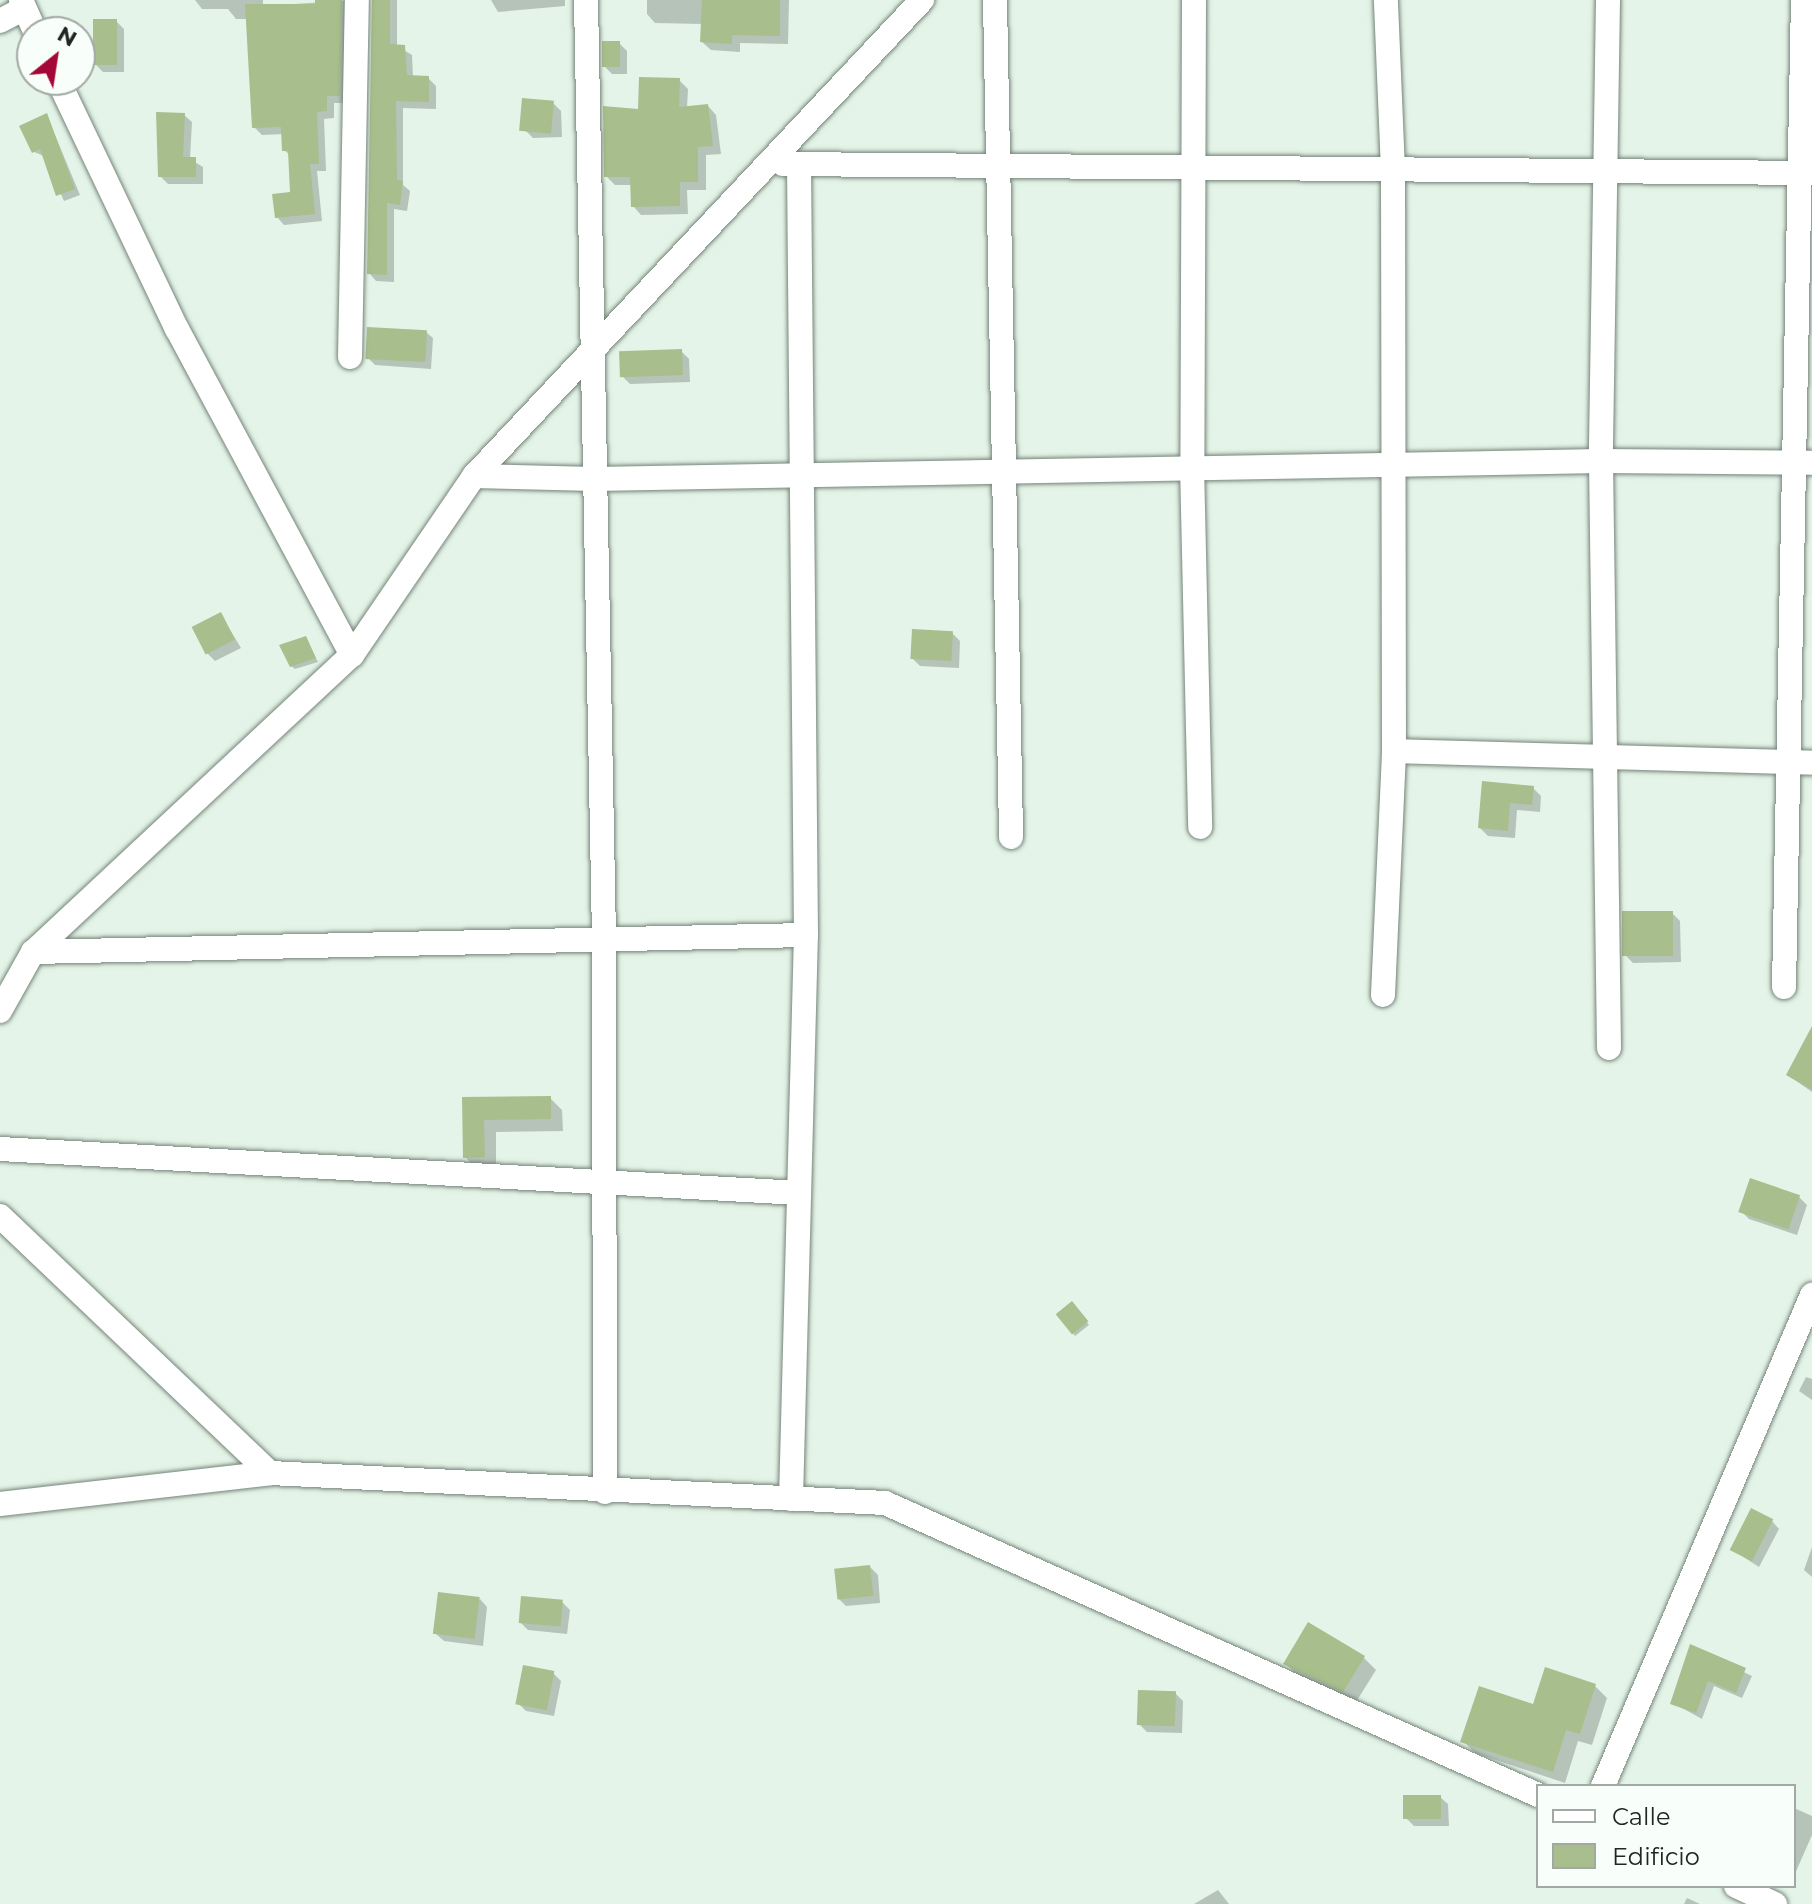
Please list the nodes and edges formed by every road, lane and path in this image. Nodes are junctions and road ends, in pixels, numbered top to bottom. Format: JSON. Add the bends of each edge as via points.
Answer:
{"nodes":[{"id":1,"x":357,"y":0,"type":"edge"},
{"id":2,"x":586,"y":0,"type":"edge"},
{"id":3,"x":922,"y":0,"type":"edge"},
{"id":4,"x":995,"y":0,"type":"edge"},
{"id":5,"x":1194,"y":0,"type":"edge"},
{"id":6,"x":1386,"y":0,"type":"edge"},
{"id":7,"x":1608,"y":0,"type":"edge"},
{"id":8,"x":1803,"y":0,"type":"edge"},
{"id":9,"x":22,"y":4,"type":"edge"},
{"id":10,"x":0,"y":21,"type":"edge"},
{"id":11,"x":66,"y":96,"type":"edge"},
{"id":12,"x":769,"y":162,"type":"junction"},
{"id":13,"x":997,"y":165,"type":"junction"},
{"id":14,"x":799,"y":166,"type":"junction"},
{"id":15,"x":1192,"y":169,"type":"junction"},
{"id":16,"x":1393,"y":170,"type":"junction"},
{"id":17,"x":1606,"y":172,"type":"junction"},
{"id":18,"x":1807,"y":173,"type":"edge"},
{"id":19,"x":593,"y":345,"type":"junction"},
{"id":20,"x":350,"y":357,"type":"dead end"},
{"id":21,"x":1601,"y":461,"type":"junction"},
{"id":22,"x":1804,"y":463,"type":"edge"},
{"id":23,"x":1394,"y":464,"type":"junction"},
{"id":24,"x":1192,"y":465,"type":"junction"},
{"id":25,"x":1002,"y":473,"type":"junction"},
{"id":26,"x":474,"y":476,"type":"junction"},
{"id":27,"x":799,"y":476,"type":"junction"},
{"id":28,"x":594,"y":479,"type":"junction"},
{"id":29,"x":352,"y":655,"type":"junction"},
{"id":30,"x":1394,"y":751,"type":"junction"},
{"id":31,"x":1605,"y":757,"type":"junction"},
{"id":32,"x":1801,"y":762,"type":"edge"},
{"id":33,"x":1200,"y":827,"type":"dead end"},
{"id":34,"x":1011,"y":837,"type":"dead end"},
{"id":35,"x":806,"y":935,"type":"junction"},
{"id":36,"x":604,"y":941,"type":"junction"},
{"id":37,"x":33,"y":952,"type":"junction"},
{"id":38,"x":1784,"y":987,"type":"dead end"},
{"id":39,"x":1383,"y":995,"type":"dead end"},
{"id":40,"x":0,"y":1011,"type":"edge"},
{"id":41,"x":1609,"y":1048,"type":"dead end"},
{"id":42,"x":0,"y":1149,"type":"edge"},
{"id":43,"x":605,"y":1183,"type":"junction"},
{"id":44,"x":799,"y":1193,"type":"junction"},
{"id":45,"x":0,"y":1216,"type":"edge"},
{"id":46,"x":1812,"y":1295,"type":"edge"},
{"id":47,"x":270,"y":1473,"type":"junction"},
{"id":48,"x":605,"y":1492,"type":"junction"},
{"id":49,"x":791,"y":1499,"type":"junction"},
{"id":50,"x":0,"y":1504,"type":"edge"},
{"id":51,"x":1604,"y":1784,"type":"edge"},
{"id":52,"x":1536,"y":1794,"type":"edge"},
{"id":53,"x":1740,"y":1888,"type":"edge"},
{"id":54,"x":1775,"y":1904,"type":"edge"}],
"edges":[{"from":1,"to":20,"type":"street"},
{"from":2,"to":19,"type":"street"},
{"from":3,"to":12,"type":"street"},
{"from":4,"to":13,"type":"street"},
{"from":5,"to":15,"type":"street"},
{"from":6,"to":16,"type":"street"},
{"from":7,"to":17,"type":"street"},
{"from":8,"to":18,"type":"street"},
{"from":9,"to":10,"type":"street"},
{"from":11,"to":29,"type":"street","via":[[177,329]]},
{"from":12,"to":14,"type":"street"},
{"from":12,"to":19,"type":"street"},
{"from":13,"to":14,"type":"street"},
{"from":13,"to":15,"type":"street"},
{"from":13,"to":25,"type":"street"},
{"from":14,"to":27,"type":"street"},
{"from":15,"to":16,"type":"street"},
{"from":15,"to":24,"type":"street"},
{"from":16,"to":17,"type":"street"},
{"from":16,"to":23,"type":"street"},
{"from":17,"to":18,"type":"street"},
{"from":17,"to":21,"type":"street"},
{"from":18,"to":22,"type":"street"},
{"from":19,"to":26,"type":"street"},
{"from":19,"to":28,"type":"street"},
{"from":21,"to":22,"type":"street"},
{"from":21,"to":23,"type":"street"},
{"from":21,"to":31,"type":"street"},
{"from":22,"to":32,"type":"street"},
{"from":23,"to":24,"type":"street"},
{"from":23,"to":30,"type":"street"},
{"from":24,"to":25,"type":"street"},
{"from":24,"to":33,"type":"street"},
{"from":25,"to":27,"type":"street"},
{"from":25,"to":34,"type":"street"},
{"from":26,"to":28,"type":"street"},
{"from":26,"to":29,"type":"street"},
{"from":27,"to":28,"type":"street"},
{"from":27,"to":35,"type":"street"},
{"from":28,"to":36,"type":"street"},
{"from":29,"to":37,"type":"street"},
{"from":30,"to":31,"type":"street"},
{"from":30,"to":39,"type":"street"},
{"from":31,"to":32,"type":"street"},
{"from":31,"to":41,"type":"street"},
{"from":32,"to":38,"type":"street"},
{"from":35,"to":36,"type":"street"},
{"from":35,"to":44,"type":"street"},
{"from":36,"to":37,"type":"street"},
{"from":36,"to":43,"type":"street"},
{"from":37,"to":40,"type":"street"},
{"from":42,"to":43,"type":"street"},
{"from":43,"to":44,"type":"street"},
{"from":43,"to":48,"type":"street"},
{"from":44,"to":49,"type":"street"},
{"from":45,"to":47,"type":"street"},
{"from":46,"to":51,"type":"street"},
{"from":47,"to":48,"type":"street","via":[[434,1478]]},
{"from":47,"to":50,"type":"street"},
{"from":48,"to":49,"type":"street"},
{"from":49,"to":52,"type":"street","via":[[885,1503]]},
{"from":53,"to":54,"type":"street"}]}
